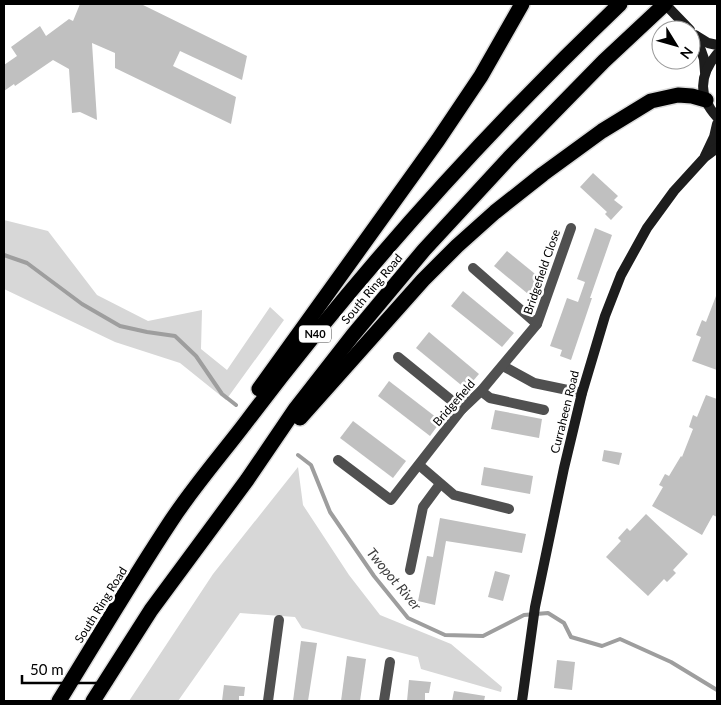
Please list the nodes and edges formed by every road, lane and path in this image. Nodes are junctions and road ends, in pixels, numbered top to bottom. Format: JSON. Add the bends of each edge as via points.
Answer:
{"nodes":[{"id":1,"x":522,"y":4,"type":"edge"},
{"id":2,"x":620,"y":4,"type":"edge"},
{"id":3,"x":665,"y":4,"type":"edge"},
{"id":4,"x":680,"y":20,"type":"edge"},
{"id":5,"x":701,"y":38,"type":"edge"},
{"id":6,"x":717,"y":45,"type":"edge"},
{"id":7,"x":701,"y":52,"type":"edge"},
{"id":8,"x":717,"y":54,"type":"edge"},
{"id":9,"x":704,"y":75,"type":"junction"},
{"id":10,"x":706,"y":100,"type":"junction"},
{"id":11,"x":717,"y":117,"type":"edge"},
{"id":12,"x":717,"y":124,"type":"edge"},
{"id":13,"x":717,"y":148,"type":"edge"},
{"id":14,"x":704,"y":157,"type":"junction"},
{"id":15,"x":571,"y":228,"type":"dead end"},
{"id":16,"x":473,"y":268,"type":"dead end"},
{"id":17,"x":537,"y":324,"type":"junction"},
{"id":18,"x":398,"y":358,"type":"dead end"},
{"id":19,"x":503,"y":366,"type":"junction"},
{"id":20,"x":481,"y":391,"type":"junction"},
{"id":21,"x":582,"y":393,"type":"junction"},
{"id":22,"x":462,"y":409,"type":"junction"},
{"id":23,"x":544,"y":410,"type":"dead end"},
{"id":24,"x":338,"y":460,"type":"dead end"},
{"id":25,"x":419,"y":465,"type":"junction"},
{"id":26,"x":247,"y":480,"type":"junction"},
{"id":27,"x":440,"y":484,"type":"junction"},
{"id":28,"x":509,"y":509,"type":"dead end"},
{"id":29,"x":172,"y":519,"type":"junction"},
{"id":30,"x":410,"y":570,"type":"dead end"},
{"id":31,"x":279,"y":620,"type":"dead end"},
{"id":32,"x":390,"y":662,"type":"dead end"},
{"id":33,"x":59,"y":701,"type":"edge"},
{"id":34,"x":92,"y":701,"type":"edge"},
{"id":35,"x":268,"y":701,"type":"edge"},
{"id":36,"x":384,"y":701,"type":"edge"},
{"id":37,"x":522,"y":701,"type":"edge"}],
"edges":[{"from":1,"to":29,"type":"highway","via":[[481,76],[443,132],[225,435]]},
{"from":2,"to":29,"type":"highway","name":"South Ring Road","number":"N40","via":[[532,90],[387,248],[277,382]]},
{"from":3,"to":4,"type":"street"},
{"from":3,"to":26,"type":"highway","name":"South Ring Road","number":"N40","via":[[604,61],[424,250],[319,378]]},
{"from":5,"to":6,"type":"street"},
{"from":7,"to":9,"type":"street"},
{"from":8,"to":9,"type":"street"},
{"from":9,"to":10,"type":"street"},
{"from":10,"to":11,"type":"street"},
{"from":10,"to":26,"type":"highway","via":[[678,94],[651,101],[595,136],[494,212],[423,280]]},
{"from":12,"to":14,"type":"street","name":"Curraheen Road"},
{"from":13,"to":14,"type":"street","name":"Curraheen Road"},
{"from":14,"to":21,"type":"street","name":"Curraheen Road","via":[[647,228],[629,260],[605,316]]},
{"from":15,"to":17,"type":"street","name":"Bridgefield Close"},
{"from":16,"to":17,"type":"street"},
{"from":17,"to":19,"type":"street","name":"Bridgefield"},
{"from":18,"to":22,"type":"street"},
{"from":19,"to":20,"type":"street","name":"Bridgefield"},
{"from":19,"to":21,"type":"street","via":[[534,382]]},
{"from":20,"to":22,"type":"street","name":"Bridgefield"},
{"from":20,"to":23,"type":"street","via":[[490,398]]},
{"from":21,"to":37,"type":"street","name":"Curraheen Road","via":[[535,607]]},
{"from":22,"to":25,"type":"street","name":"Bridgefield"},
{"from":24,"to":25,"type":"street","name":"Bridgefield","via":[[391,500]]},
{"from":25,"to":27,"type":"street"},
{"from":26,"to":34,"type":"highway","name":"South Ring Road","number":"N40","via":[[151,610]]},
{"from":27,"to":28,"type":"street","via":[[454,495]]},
{"from":27,"to":30,"type":"street","via":[[423,507]]},
{"from":29,"to":33,"type":"highway","name":"South Ring Road","number":"N40"},
{"from":31,"to":35,"type":"street"},
{"from":32,"to":36,"type":"street"}]}
